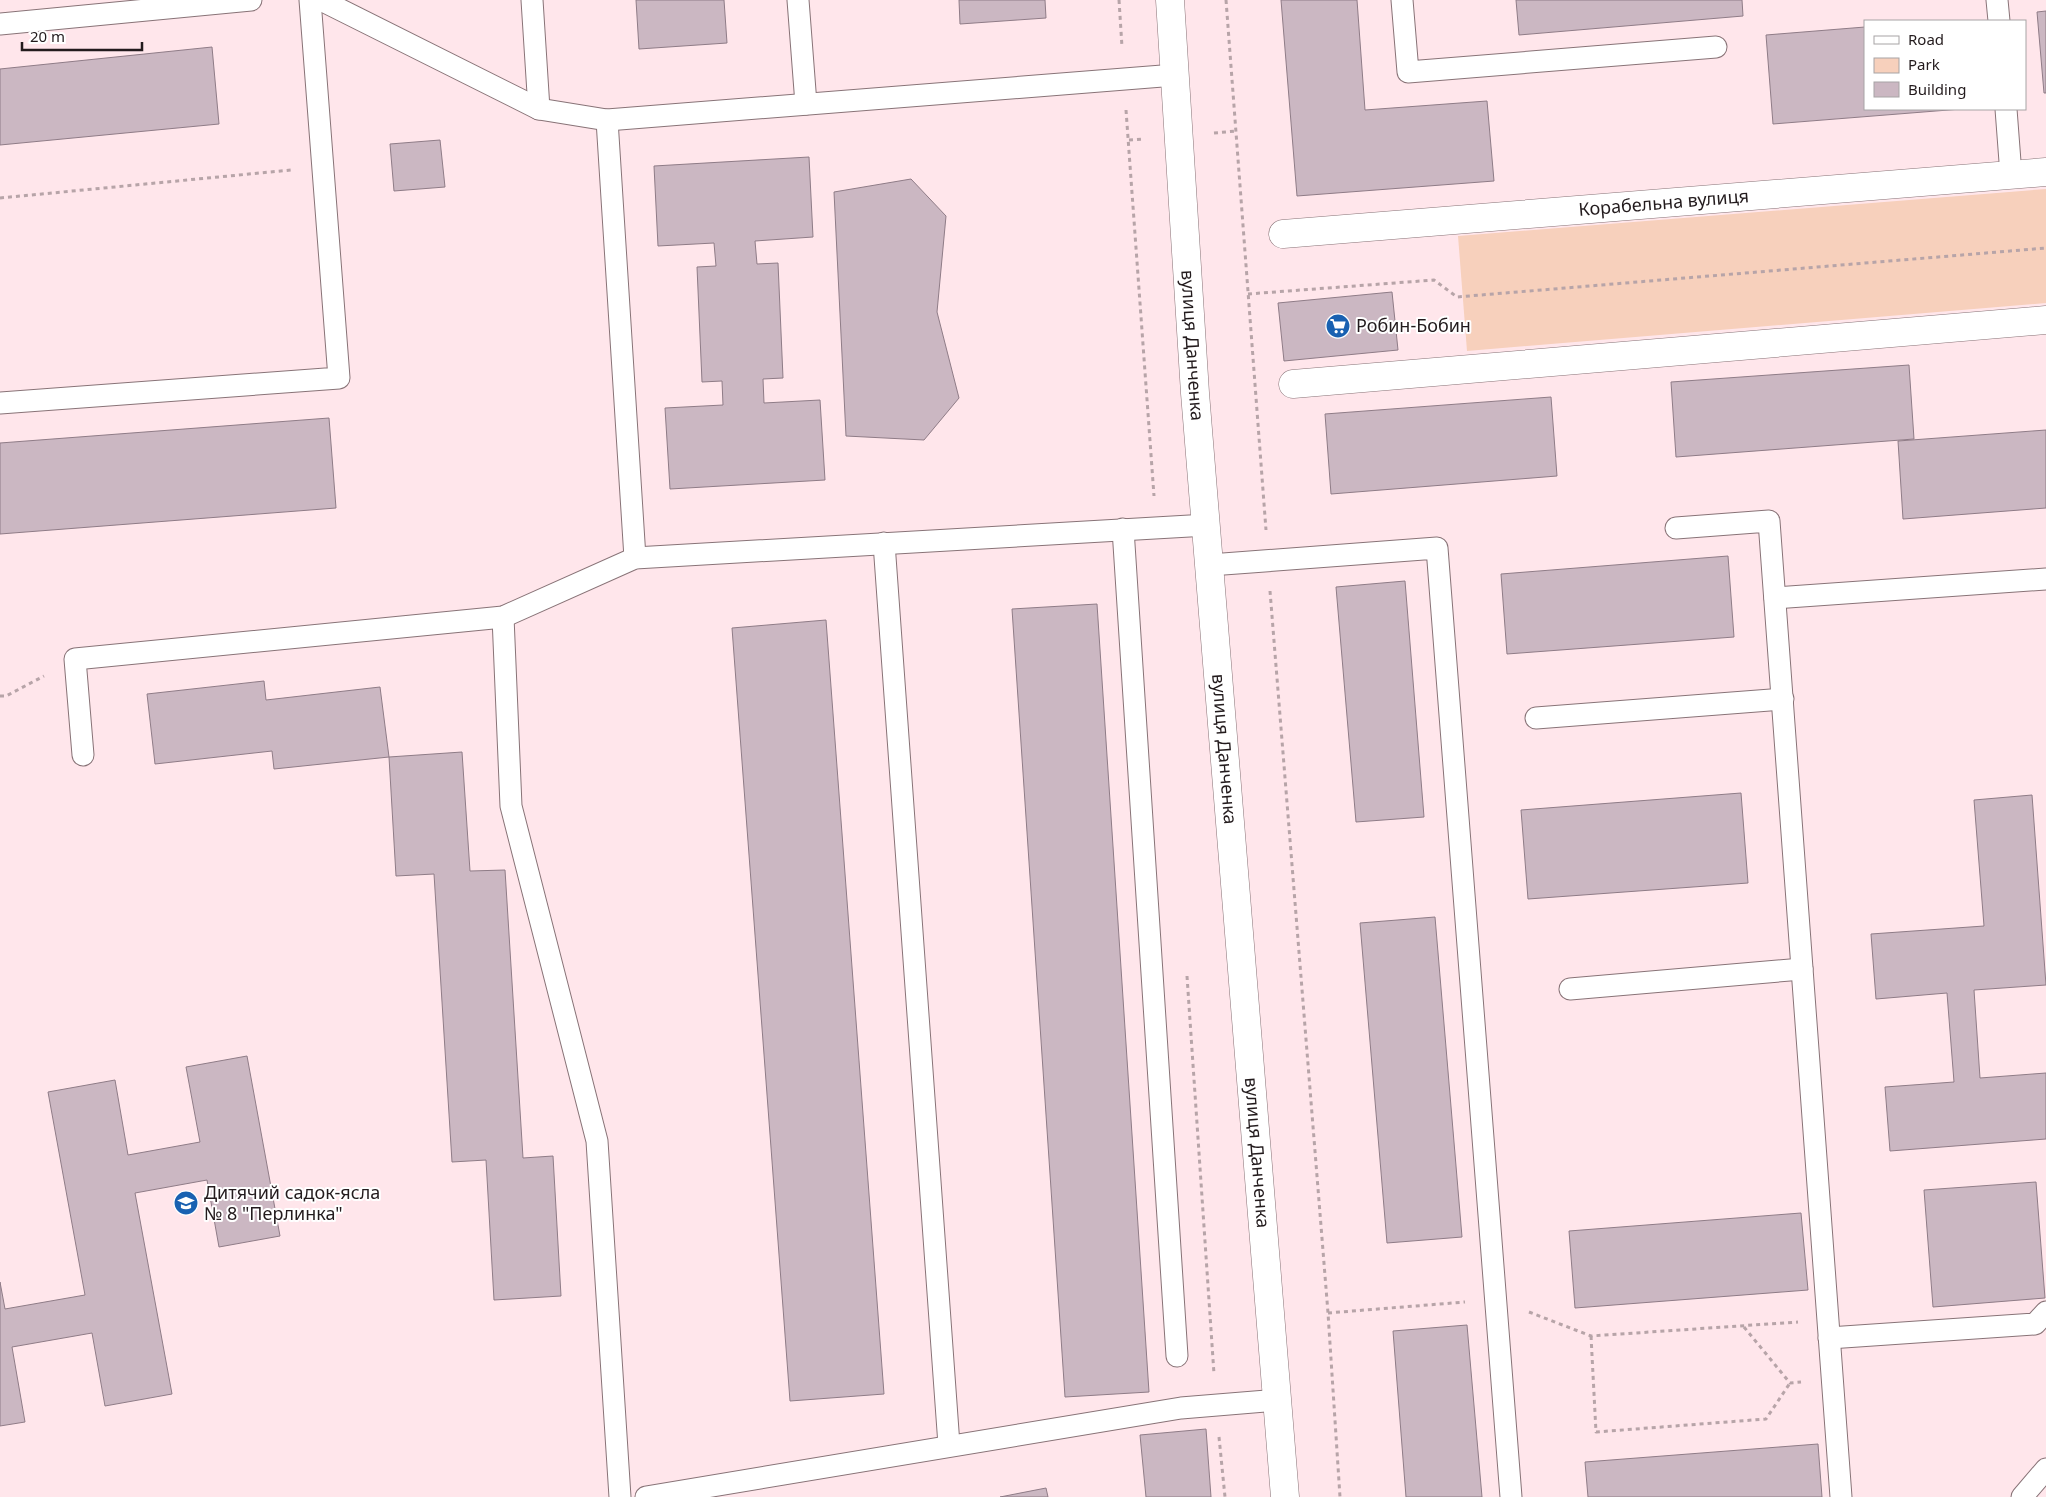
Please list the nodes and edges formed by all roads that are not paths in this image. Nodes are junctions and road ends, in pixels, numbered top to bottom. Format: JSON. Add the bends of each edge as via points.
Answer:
{"nodes":[{"id":1,"x":252,"y":0,"type":"edge"},
{"id":2,"x":310,"y":0,"type":"edge"},
{"id":3,"x":321,"y":0,"type":"edge"},
{"id":4,"x":532,"y":0,"type":"edge"},
{"id":5,"x":798,"y":0,"type":"edge"},
{"id":6,"x":1170,"y":0,"type":"edge"},
{"id":7,"x":1402,"y":0,"type":"edge"},
{"id":8,"x":1998,"y":0,"type":"edge"},
{"id":9,"x":1999,"y":20,"type":"edge"},
{"id":10,"x":0,"y":24,"type":"edge"},
{"id":11,"x":1716,"y":47,"type":"dead end"},
{"id":12,"x":1175,"y":74,"type":"junction"},
{"id":13,"x":806,"y":104,"type":"junction"},
{"id":14,"x":539,"y":109,"type":"junction"},
{"id":15,"x":2006,"y":110,"type":"edge"},
{"id":16,"x":608,"y":120,"type":"junction"},
{"id":17,"x":2046,"y":172,"type":"edge"},
{"id":18,"x":2011,"y":175,"type":"junction"},
{"id":19,"x":1283,"y":234,"type":"dead end"},
{"id":20,"x":2046,"y":320,"type":"edge"},
{"id":21,"x":1293,"y":384,"type":"dead end"},
{"id":22,"x":0,"y":403,"type":"edge"},
{"id":23,"x":1207,"y":525,"type":"junction"},
{"id":24,"x":1676,"y":528,"type":"dead end"},
{"id":25,"x":1123,"y":529,"type":"junction"},
{"id":26,"x":884,"y":543,"type":"junction"},
{"id":27,"x":635,"y":558,"type":"junction"},
{"id":28,"x":1210,"y":565,"type":"junction"},
{"id":29,"x":2046,"y":579,"type":"edge"},
{"id":30,"x":1775,"y":598,"type":"junction"},
{"id":31,"x":503,"y":617,"type":"junction"},
{"id":32,"x":1783,"y":699,"type":"junction"},
{"id":33,"x":1536,"y":718,"type":"dead end"},
{"id":34,"x":83,"y":755,"type":"dead end"},
{"id":35,"x":1802,"y":969,"type":"junction"},
{"id":36,"x":1570,"y":989,"type":"dead end"},
{"id":37,"x":2046,"y":1312,"type":"edge"},
{"id":38,"x":1829,"y":1329,"type":"junction"},
{"id":39,"x":1177,"y":1356,"type":"dead end"},
{"id":40,"x":1277,"y":1400,"type":"junction"},
{"id":41,"x":949,"y":1445,"type":"junction"},
{"id":42,"x":2046,"y":1469,"type":"edge"},
{"id":43,"x":620,"y":1497,"type":"edge"},
{"id":44,"x":646,"y":1497,"type":"edge"},
{"id":45,"x":1285,"y":1497,"type":"edge"},
{"id":46,"x":1511,"y":1497,"type":"edge"},
{"id":47,"x":1841,"y":1497,"type":"edge"},
{"id":48,"x":2022,"y":1497,"type":"edge"}],
"edges":[{"from":1,"to":10,"type":"lane"},
{"from":2,"to":22,"type":"lane","via":[[339,378]]},
{"from":3,"to":14,"type":"lane"},
{"from":4,"to":14,"type":"lane"},
{"from":5,"to":13,"type":"lane"},
{"from":6,"to":12,"type":"street","name":"вулиця Данченка"},
{"from":7,"to":11,"type":"lane","via":[[1408,72]]},
{"from":8,"to":9,"type":"lane"},
{"from":12,"to":13,"type":"lane"},
{"from":12,"to":23,"type":"street","name":"вулиця Данченка","via":[[1195,393]]},
{"from":13,"to":16,"type":"lane"},
{"from":14,"to":16,"type":"lane"},
{"from":15,"to":18,"type":"lane"},
{"from":16,"to":27,"type":"lane"},
{"from":17,"to":18,"type":"street","name":"Корабельна вулиця"},
{"from":18,"to":19,"type":"street","name":"Корабельна вулиця"},
{"from":20,"to":21,"type":"street"},
{"from":23,"to":25,"type":"lane"},
{"from":23,"to":28,"type":"street","name":"вулиця Данченка"},
{"from":24,"to":30,"type":"lane","via":[[1769,521]]},
{"from":25,"to":26,"type":"lane"},
{"from":25,"to":39,"type":"lane"},
{"from":26,"to":27,"type":"lane"},
{"from":26,"to":41,"type":"lane"},
{"from":27,"to":31,"type":"lane"},
{"from":28,"to":40,"type":"street","name":"вулиця Данченка"},
{"from":28,"to":46,"type":"lane","via":[[1437,548]]},
{"from":29,"to":30,"type":"lane"},
{"from":30,"to":32,"type":"lane"},
{"from":31,"to":34,"type":"lane","via":[[75,659]]},
{"from":31,"to":43,"type":"lane","via":[[511,806],[597,1141]]},
{"from":32,"to":33,"type":"lane"},
{"from":32,"to":35,"type":"lane"},
{"from":35,"to":36,"type":"lane"},
{"from":35,"to":38,"type":"lane"},
{"from":37,"to":38,"type":"lane","via":[[2035,1324]]},
{"from":38,"to":47,"type":"lane"},
{"from":40,"to":41,"type":"lane","via":[[1181,1408]]},
{"from":40,"to":45,"type":"street","name":"вулиця Данченка"},
{"from":41,"to":44,"type":"lane"},
{"from":42,"to":48,"type":"lane"}]}
